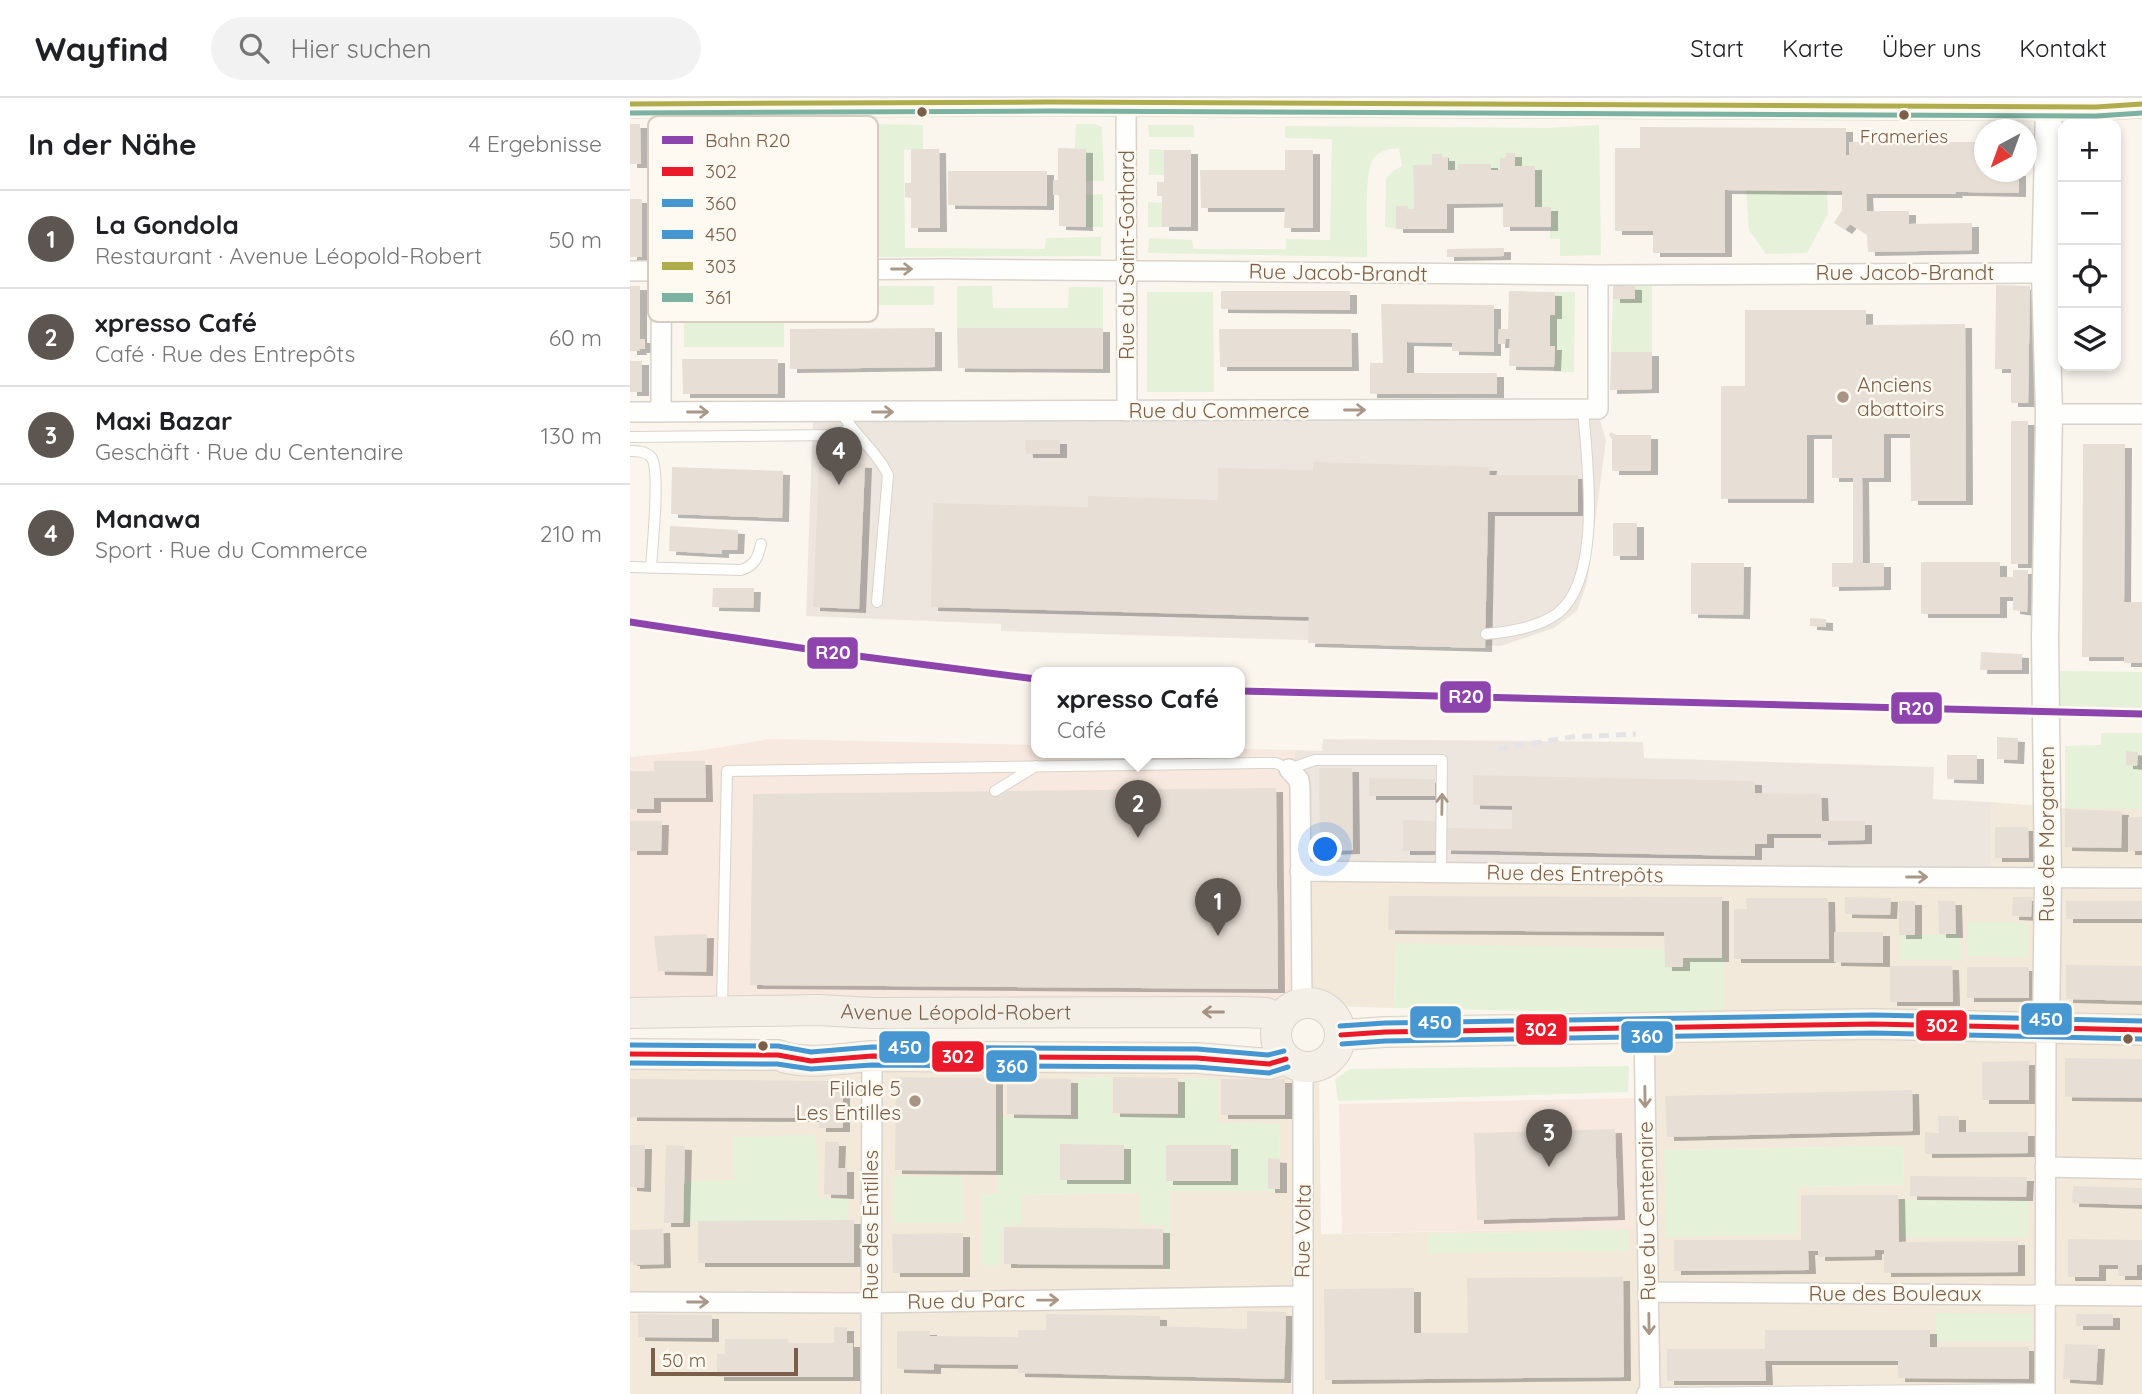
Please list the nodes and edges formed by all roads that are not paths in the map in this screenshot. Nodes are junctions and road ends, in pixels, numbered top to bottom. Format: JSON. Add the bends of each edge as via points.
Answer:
{"nodes":[{"id":1,"x":1126,"y":100,"type":"edge"},
{"id":2,"x":807,"y":101,"type":"edge"},
{"id":3,"x":630,"y":104,"type":"edge"},
{"id":4,"x":2142,"y":104,"type":"edge"},
{"id":5,"x":662,"y":105,"type":"junction"},
{"id":6,"x":2049,"y":106,"type":"junction"},
{"id":7,"x":662,"y":116,"type":"edge"},
{"id":8,"x":878,"y":269,"type":"edge"},
{"id":9,"x":1126,"y":270,"type":"junction"},
{"id":10,"x":630,"y":271,"type":"edge"},
{"id":11,"x":648,"y":271,"type":"edge"},
{"id":12,"x":2045,"y":272,"type":"junction"},
{"id":13,"x":1598,"y":275,"type":"junction"},
{"id":14,"x":662,"y":322,"type":"edge"},
{"id":15,"x":1591,"y":409,"type":"junction"},
{"id":16,"x":1127,"y":411,"type":"junction"},
{"id":17,"x":630,"y":412,"type":"edge"},
{"id":18,"x":662,"y":412,"type":"junction"},
{"id":19,"x":2049,"y":414,"type":"junction"},
{"id":20,"x":2142,"y":414,"type":"edge"},
{"id":21,"x":846,"y":420,"type":"junction"},
{"id":22,"x":630,"y":437,"type":"edge"},
{"id":23,"x":630,"y":451,"type":"edge"},
{"id":24,"x":761,"y":544,"type":"dead end"},
{"id":25,"x":630,"y":567,"type":"edge"},
{"id":26,"x":651,"y":568,"type":"junction"},
{"id":27,"x":877,"y":602,"type":"dead end"},
{"id":28,"x":1486,"y":634,"type":"dead end"},
{"id":29,"x":1036,"y":765,"type":"junction"},
{"id":30,"x":1289,"y":769,"type":"junction"},
{"id":31,"x":995,"y":791,"type":"dead end"},
{"id":32,"x":1300,"y":871,"type":"junction"},
{"id":33,"x":1441,"y":873,"type":"junction"},
{"id":34,"x":2142,"y":877,"type":"edge"},
{"id":35,"x":2048,"y":878,"type":"junction"},
{"id":36,"x":1291,"y":1011,"type":"junction"},
{"id":37,"x":630,"y":1013,"type":"edge"},
{"id":38,"x":722,"y":1013,"type":"junction"},
{"id":39,"x":872,"y":1013,"type":"junction"},
{"id":40,"x":2046,"y":1027,"type":"junction"},
{"id":41,"x":1644,"y":1029,"type":"junction"},
{"id":42,"x":2142,"y":1030,"type":"edge"},
{"id":43,"x":1341,"y":1035,"type":"junction"},
{"id":44,"x":630,"y":1055,"type":"edge"},
{"id":45,"x":872,"y":1056,"type":"junction"},
{"id":46,"x":1294,"y":1063,"type":"junction"},
{"id":47,"x":2045,"y":1167,"type":"junction"},
{"id":48,"x":2142,"y":1170,"type":"edge"},
{"id":49,"x":1648,"y":1292,"type":"junction"},
{"id":50,"x":1303,"y":1296,"type":"junction"},
{"id":51,"x":2046,"y":1296,"type":"junction"},
{"id":52,"x":2142,"y":1296,"type":"edge"},
{"id":53,"x":630,"y":1302,"type":"edge"},
{"id":54,"x":870,"y":1303,"type":"junction"},
{"id":55,"x":2045,"y":1391,"type":"edge"},
{"id":56,"x":871,"y":1394,"type":"edge"},
{"id":57,"x":1303,"y":1394,"type":"edge"},
{"id":58,"x":1648,"y":1394,"type":"edge"}],
"edges":[{"from":1,"to":2,"type":"main road"},
{"from":1,"to":6,"type":"main road"},
{"from":1,"to":9,"type":"street","name":"Rue du Saint-Gothard"},
{"from":2,"to":5,"type":"main road"},
{"from":3,"to":5,"type":"main road"},
{"from":4,"to":6,"type":"main road"},
{"from":5,"to":7,"type":"street"},
{"from":6,"to":12,"type":"main road","name":"Rue de Morgarten"},
{"from":8,"to":9,"type":"street","name":"Rue Jacob-Brandt","one_way":true},
{"from":9,"to":13,"type":"street","name":"Rue Jacob-Brandt"},
{"from":9,"to":16,"type":"street","name":"Rue du Saint-Gothard"},
{"from":10,"to":11,"type":"street","name":"Rue Jacob-Brandt"},
{"from":12,"to":13,"type":"street","name":"Rue Jacob-Brandt"},
{"from":12,"to":19,"type":"main road","name":"Rue de Morgarten"},
{"from":13,"to":15,"type":"street"},
{"from":14,"to":18,"type":"street"},
{"from":16,"to":15,"type":"street","name":"Rue du Commerce","one_way":true},
{"from":15,"to":28,"type":"lane","via":[[1590,512],[1577,587],[1559,612],[1547,619]]},
{"from":21,"to":16,"type":"street","name":"Rue du Commerce","one_way":true},
{"from":17,"to":18,"type":"street","name":"Rue du Commerce"},
{"from":18,"to":21,"type":"street","name":"Rue du Commerce","one_way":true},
{"from":19,"to":20,"type":"street"},
{"from":19,"to":35,"type":"main road","name":"Rue de Morgarten","via":[[2045,638]]},
{"from":21,"to":22,"type":"lane","via":[[836,435]]},
{"from":21,"to":27,"type":"lane","via":[[888,475]]},
{"from":23,"to":26,"type":"lane","via":[[650,455],[656,472]]},
{"from":24,"to":26,"type":"lane","via":[[755,562],[741,570]]},
{"from":25,"to":26,"type":"lane"},
{"from":29,"to":30,"type":"lane","via":[[1276,763]]},
{"from":29,"to":31,"type":"lane"},
{"from":29,"to":38,"type":"lane","via":[[727,771]]},
{"from":30,"to":32,"type":"street","via":[[1300,788]]},
{"from":33,"to":30,"type":"lane","one_way":true,"via":[[1442,760],[1315,760]]},
{"from":32,"to":33,"type":"street","name":"Rue des Entrepôts"},
{"from":32,"to":36,"type":"street"},
{"from":33,"to":35,"type":"street","name":"Rue des Entrepôts","one_way":true},
{"from":34,"to":35,"type":"street","name":"Rue des Entrepôts"},
{"from":35,"to":40,"type":"main road","name":"Rue de Morgarten"},
{"from":36,"to":39,"type":"main road","name":"Avenue Léopold-Robert","one_way":true},
{"from":36,"to":43,"type":"main road","via":[[1318,1004],[1332,1013]]},
{"from":36,"to":46,"type":"main road","via":[[1276,1035],[1277,1044]]},
{"from":37,"to":38,"type":"main road","name":"Avenue Léopold-Robert"},
{"from":38,"to":39,"type":"main road","name":"Avenue Léopold-Robert"},
{"from":39,"to":45,"type":"main road"},
{"from":40,"to":41,"type":"main road","via":[[1873,1024]]},
{"from":40,"to":42,"type":"main road"},
{"from":40,"to":47,"type":"street","name":"Rue de Morgarten"},
{"from":41,"to":43,"type":"main road"},
{"from":41,"to":49,"type":"street","name":"Rue du Centenaire","one_way":true},
{"from":43,"to":46,"type":"main road","via":[[1337,1051],[1326,1062],[1311,1068]]},
{"from":44,"to":45,"type":"main road","via":[[778,1055],[818,1060]]},
{"from":45,"to":46,"type":"main road"},
{"from":45,"to":54,"type":"street","name":"Rue des Entilles"},
{"from":46,"to":50,"type":"street","name":"Rue Volta"},
{"from":47,"to":48,"type":"street"},
{"from":47,"to":51,"type":"street","name":"Rue de Morgarten"},
{"from":49,"to":51,"type":"street","name":"Rue des Bouleaux"},
{"from":49,"to":58,"type":"street","name":"Rue du Centenaire","one_way":true},
{"from":54,"to":50,"type":"street","name":"Rue du Parc","one_way":true},
{"from":50,"to":57,"type":"street","name":"Rue Volta"},
{"from":51,"to":52,"type":"street","name":"Rue des Bouleaux"},
{"from":51,"to":55,"type":"street","name":"Rue de Morgarten"},
{"from":53,"to":54,"type":"street","name":"Rue du Parc","one_way":true},
{"from":54,"to":56,"type":"street","name":"Rue des Entilles"},
{"from":55,"to":58,"type":"lane"}]}
